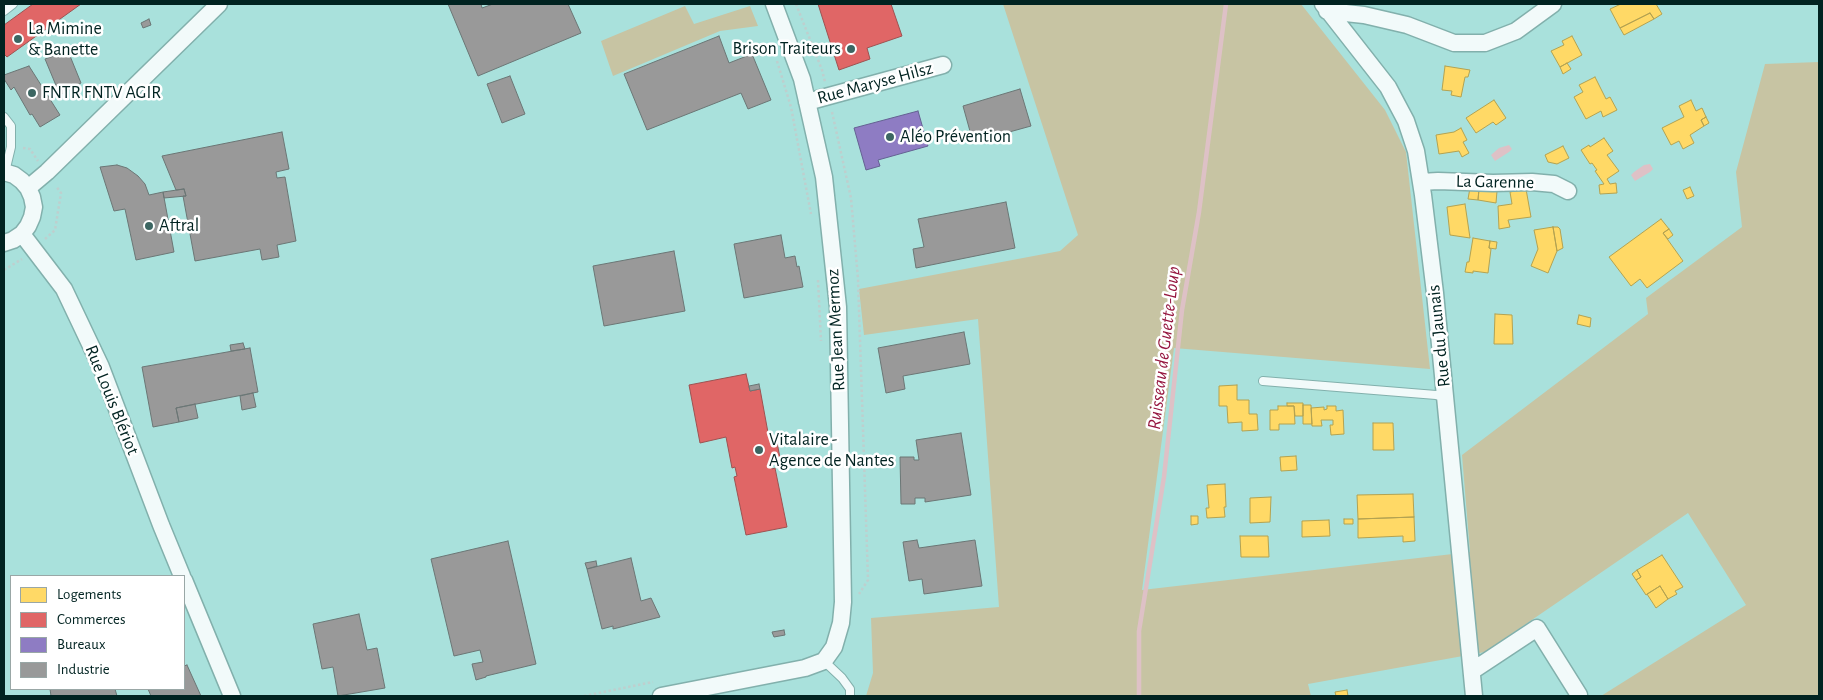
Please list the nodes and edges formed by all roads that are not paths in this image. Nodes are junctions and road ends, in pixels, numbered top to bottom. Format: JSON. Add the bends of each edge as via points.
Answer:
{"nodes":[{"id":1,"x":13,"y":4,"type":"edge"},
{"id":2,"x":774,"y":4,"type":"edge"},
{"id":3,"x":1553,"y":4,"type":"edge"},
{"id":4,"x":214,"y":6,"type":"edge"},
{"id":5,"x":1325,"y":7,"type":"edge"},
{"id":6,"x":4,"y":10,"type":"edge"},
{"id":7,"x":943,"y":65,"type":"dead end"},
{"id":8,"x":807,"y":102,"type":"junction"},
{"id":9,"x":4,"y":117,"type":"edge"},
{"id":10,"x":4,"y":172,"type":"edge"},
{"id":11,"x":1421,"y":182,"type":"junction"},
{"id":12,"x":28,"y":188,"type":"junction"},
{"id":13,"x":1568,"y":191,"type":"dead end"},
{"id":14,"x":22,"y":234,"type":"junction"},
{"id":15,"x":4,"y":243,"type":"edge"},
{"id":16,"x":1263,"y":381,"type":"dead end"},
{"id":17,"x":1446,"y":397,"type":"junction"},
{"id":18,"x":182,"y":575,"type":"edge"},
{"id":19,"x":185,"y":582,"type":"edge"},
{"id":20,"x":824,"y":661,"type":"junction"},
{"id":21,"x":1472,"y":671,"type":"junction"},
{"id":22,"x":1579,"y":694,"type":"dead end"},
{"id":23,"x":232,"y":696,"type":"edge"},
{"id":24,"x":661,"y":696,"type":"edge"},
{"id":25,"x":850,"y":696,"type":"edge"},
{"id":26,"x":1474,"y":696,"type":"edge"}],
"edges":[{"from":1,"to":6,"type":"lane"},
{"from":2,"to":8,"type":"street","name":"Rue Jean Mermoz","via":[[802,79]]},
{"from":3,"to":5,"type":"street","via":[[1516,31],[1485,43],[1454,43],[1407,25]]},
{"from":4,"to":12,"type":"street"},
{"from":5,"to":11,"type":"street","name":"Rue du Jaunais","via":[[1388,88],[1406,121],[1416,151]]},
{"from":7,"to":8,"type":"street","name":"Rue Maryse Hilsz"},
{"from":8,"to":20,"type":"street","name":"Rue Jean Mermoz","via":[[824,177],[838,307],[843,602],[834,647]]},
{"from":9,"to":10,"type":"lane","via":[[11,126],[11,147]]},
{"from":10,"to":12,"type":"street","via":[[14,175]]},
{"from":11,"to":13,"type":"street","name":"La Garenne","via":[[1532,182],[1554,184]]},
{"from":11,"to":17,"type":"street","name":"Rue du Jaunais"},
{"from":12,"to":14,"type":"street","via":[[34,207]]},
{"from":14,"to":15,"type":"street"},
{"from":14,"to":18,"type":"street","name":"Rue Louis Blériot","via":[[64,289],[101,366]]},
{"from":16,"to":17,"type":"lane"},
{"from":17,"to":21,"type":"street","name":"Rue du Jaunais"},
{"from":19,"to":23,"type":"street"},
{"from":20,"to":24,"type":"street","via":[[804,668]]},
{"from":20,"to":25,"type":"lane","via":[[842,678],[850,689]]},
{"from":21,"to":22,"type":"street","via":[[1537,628]]},
{"from":21,"to":26,"type":"street","name":"Rue du Jaunais"}]}
